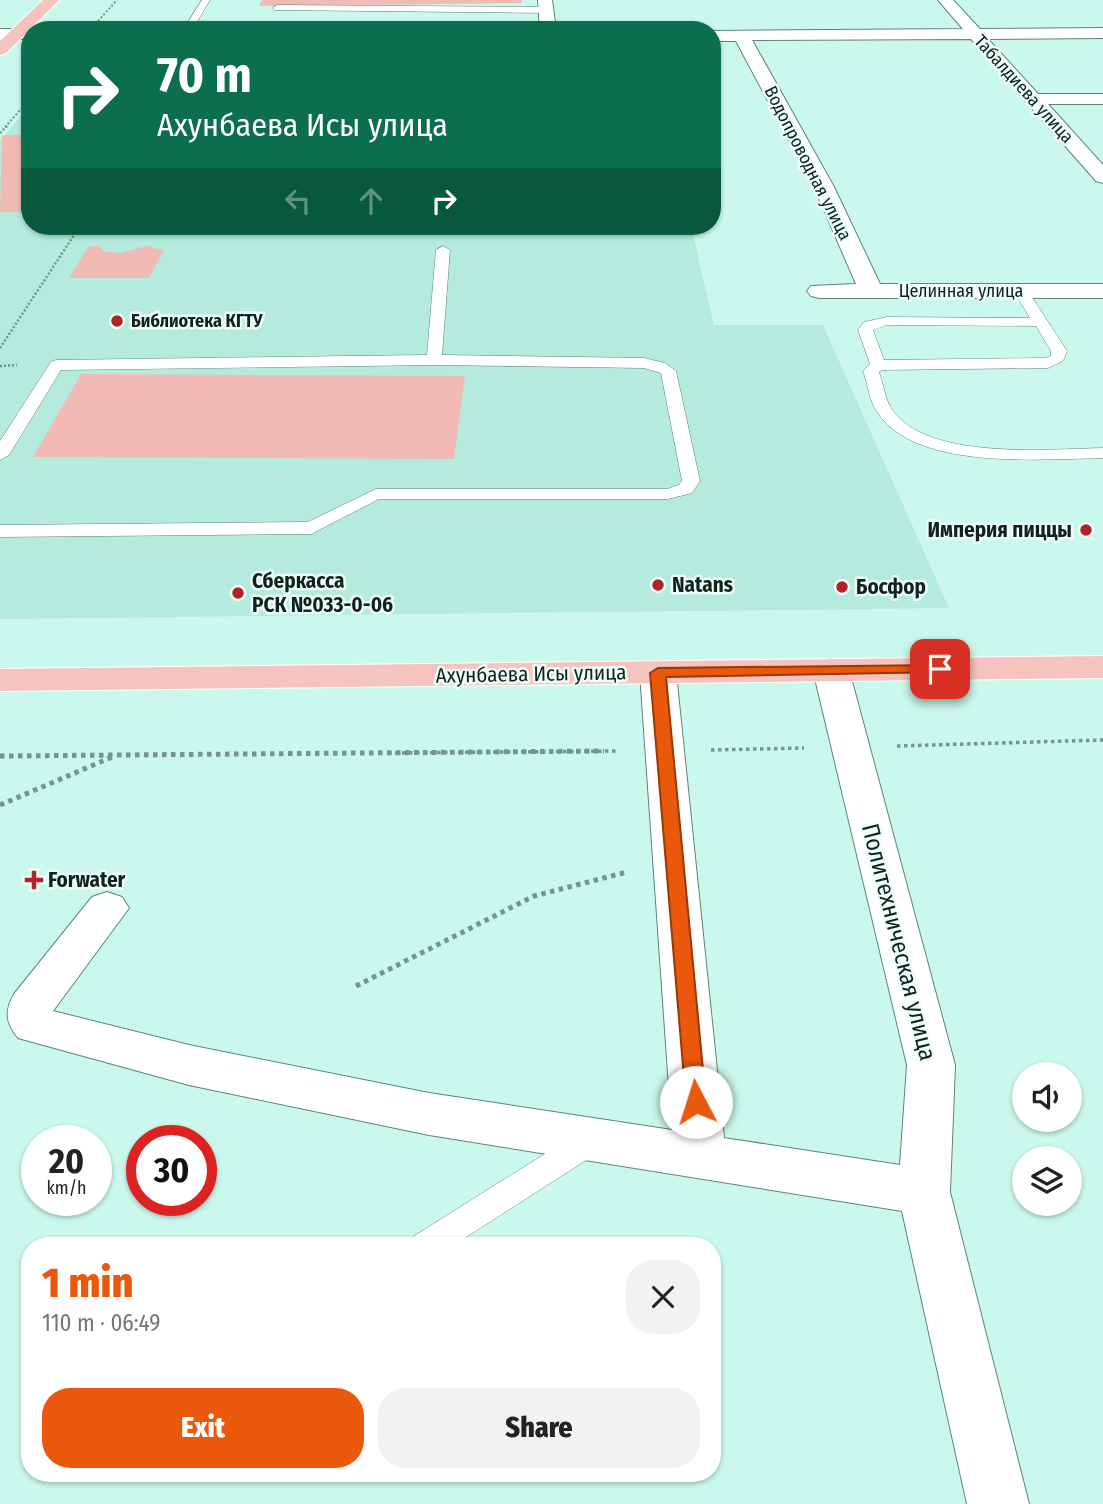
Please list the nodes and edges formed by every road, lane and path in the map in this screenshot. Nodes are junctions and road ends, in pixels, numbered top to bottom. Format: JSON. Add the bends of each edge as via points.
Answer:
{"nodes":[{"id":1,"x":52,"y":0,"type":"edge"},
{"id":2,"x":117,"y":0,"type":"edge"},
{"id":3,"x":205,"y":0,"type":"edge"},
{"id":4,"x":945,"y":0,"type":"edge"},
{"id":5,"x":545,"y":5,"type":"edge"},
{"id":6,"x":277,"y":8,"type":"dead end"},
{"id":7,"x":34,"y":21,"type":"edge"},
{"id":8,"x":98,"y":21,"type":"edge"},
{"id":9,"x":192,"y":21,"type":"edge"},
{"id":10,"x":1103,"y":33,"type":"edge"},
{"id":11,"x":0,"y":34,"type":"edge"},
{"id":12,"x":21,"y":34,"type":"edge"},
{"id":13,"x":976,"y":34,"type":"junction"},
{"id":14,"x":21,"y":35,"type":"edge"},
{"id":15,"x":721,"y":36,"type":"edge"},
{"id":16,"x":742,"y":36,"type":"junction"},
{"id":17,"x":0,"y":50,"type":"edge"},
{"id":18,"x":1033,"y":99,"type":"junction"},
{"id":19,"x":1103,"y":99,"type":"edge"},
{"id":20,"x":21,"y":109,"type":"edge"},
{"id":21,"x":0,"y":133,"type":"edge"},
{"id":22,"x":1103,"y":177,"type":"edge"},
{"id":23,"x":74,"y":235,"type":"edge"},
{"id":24,"x":443,"y":250,"type":"dead end"},
{"id":25,"x":1021,"y":291,"type":"junction"},
{"id":26,"x":1103,"y":291,"type":"edge"},
{"id":27,"x":819,"y":292,"type":"dead end"},
{"id":28,"x":871,"y":292,"type":"junction"},
{"id":29,"x":1040,"y":322,"type":"junction"},
{"id":30,"x":0,"y":348,"type":"edge"},
{"id":31,"x":434,"y":360,"type":"junction"},
{"id":32,"x":878,"y":365,"type":"junction"},
{"id":33,"x":1103,"y":453,"type":"edge"},
{"id":34,"x":0,"y":455,"type":"edge"},
{"id":35,"x":0,"y":531,"type":"edge"},
{"id":36,"x":1103,"y":667,"type":"edge"},
{"id":37,"x":831,"y":670,"type":"junction"},
{"id":38,"x":658,"y":673,"type":"junction"},
{"id":39,"x":0,"y":680,"type":"edge"},
{"id":40,"x":1103,"y":740,"type":"edge"},
{"id":41,"x":851,"y":747,"type":"junction"},
{"id":42,"x":667,"y":750,"type":"junction"},
{"id":43,"x":117,"y":755,"type":"junction"},
{"id":44,"x":0,"y":756,"type":"edge"},
{"id":45,"x":0,"y":805,"type":"edge"},
{"id":46,"x":675,"y":859,"type":"junction"},
{"id":47,"x":107,"y":908,"type":"dead end"},
{"id":48,"x":356,"y":986,"type":"dead end"},
{"id":49,"x":594,"y":1139,"type":"junction"},
{"id":50,"x":700,"y":1157,"type":"junction"},
{"id":51,"x":924,"y":1192,"type":"junction"},
{"id":52,"x":439,"y":1237,"type":"edge"},
{"id":53,"x":998,"y":1504,"type":"edge"}],
"edges":[{"from":1,"to":7,"type":"main road"},
{"from":2,"to":8,"type":"path"},
{"from":3,"to":9,"type":"lane"},
{"from":4,"to":13,"type":"street","name":"Табалдиева улица"},
{"from":5,"to":6,"type":"lane"},
{"from":10,"to":13,"type":"street"},
{"from":11,"to":12,"type":"street"},
{"from":13,"to":16,"type":"street"},
{"from":13,"to":18,"type":"street","name":"Табалдиева улица"},
{"from":14,"to":17,"type":"main road"},
{"from":15,"to":16,"type":"street"},
{"from":16,"to":28,"type":"street","name":"Водопроводная улица","via":[[824,187]]},
{"from":18,"to":19,"type":"street"},
{"from":18,"to":22,"type":"street","name":"Табалдиева улица"},
{"from":20,"to":21,"type":"path"},
{"from":23,"to":30,"type":"path"},
{"from":24,"to":31,"type":"lane"},
{"from":25,"to":26,"type":"street","name":"Целинная улица"},
{"from":25,"to":28,"type":"street","name":"Целинная улица"},
{"from":25,"to":29,"type":"lane"},
{"from":27,"to":28,"type":"street","name":"Целинная улица"},
{"from":29,"to":32,"type":"lane","via":[[887,321],[869,325],[864,330]]},
{"from":29,"to":32,"type":"lane","via":[[1059,351],[1058,358],[1048,363]]},
{"from":31,"to":34,"type":"lane","via":[[56,365]]},
{"from":31,"to":35,"type":"lane","via":[[660,366],[668,371],[691,481],[685,489],[668,494],[376,494],[311,528]]},
{"from":32,"to":33,"type":"lane","via":[[871,371],[884,411],[904,432],[922,440],[971,450]]},
{"from":36,"to":37,"type":"main road","name":"Ахунбаева Исы улица"},
{"from":37,"to":38,"type":"main road","name":"Ахунбаева Исы улица"},
{"from":37,"to":41,"type":"street","name":"Политехническая улица"},
{"from":38,"to":39,"type":"main road","name":"Ахунбаева Исы улица"},
{"from":38,"to":42,"type":"street"},
{"from":40,"to":41,"type":"path"},
{"from":41,"to":42,"type":"path"},
{"from":41,"to":51,"type":"street","name":"Политехническая улица","via":[[931,1065]]},
{"from":42,"to":43,"type":"path"},
{"from":42,"to":46,"type":"street"},
{"from":43,"to":44,"type":"path"},
{"from":43,"to":45,"type":"path"},
{"from":46,"to":48,"type":"path","via":[[534,896]]},
{"from":46,"to":50,"type":"street"},
{"from":47,"to":49,"type":"street","via":[[30,1007],[35,1025],[189,1065],[429,1114]]},
{"from":49,"to":50,"type":"street"},
{"from":49,"to":52,"type":"lane"},
{"from":50,"to":51,"type":"street"},
{"from":51,"to":53,"type":"street","name":"Политехническая улица"}]}
